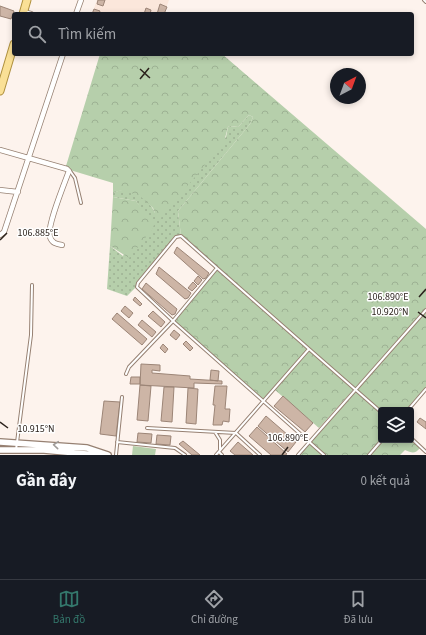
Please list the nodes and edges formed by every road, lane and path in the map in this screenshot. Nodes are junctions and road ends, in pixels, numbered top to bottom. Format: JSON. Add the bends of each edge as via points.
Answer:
{"nodes":[{"id":1,"x":27,"y":0,"type":"edge"},
{"id":2,"x":81,"y":0,"type":"edge"},
{"id":3,"x":23,"y":12,"type":"edge"},
{"id":4,"x":77,"y":12,"type":"edge"},
{"id":5,"x":12,"y":51,"type":"edge"},
{"id":6,"x":62,"y":56,"type":"edge"},
{"id":7,"x":0,"y":91,"type":"edge"},
{"id":8,"x":0,"y":150,"type":"edge"},
{"id":9,"x":30,"y":158,"type":"junction"},
{"id":10,"x":69,"y":171,"type":"junction"},
{"id":11,"x":0,"y":190,"type":"edge"},
{"id":12,"x":18,"y":192,"type":"junction"},
{"id":13,"x":81,"y":203,"type":"dead end"},
{"id":14,"x":0,"y":235,"type":"edge"},
{"id":15,"x":62,"y":245,"type":"dead end"},
{"id":16,"x":217,"y":268,"type":"junction"},
{"id":17,"x":32,"y":286,"type":"dead end"},
{"id":18,"x":426,"y":310,"type":"edge"},
{"id":19,"x":173,"y":321,"type":"junction"},
{"id":20,"x":309,"y":349,"type":"junction"},
{"id":21,"x":126,"y":374,"type":"dead end"},
{"id":22,"x":355,"y":389,"type":"junction"},
{"id":23,"x":426,"y":389,"type":"edge"},
{"id":24,"x":122,"y":397,"type":"dead end"},
{"id":25,"x":263,"y":402,"type":"junction"},
{"id":26,"x":411,"y":407,"type":"edge"},
{"id":27,"x":378,"y":409,"type":"edge"},
{"id":28,"x":147,"y":428,"type":"dead end"},
{"id":29,"x":215,"y":432,"type":"junction"},
{"id":30,"x":236,"y":433,"type":"junction"},
{"id":31,"x":414,"y":441,"type":"edge"},
{"id":32,"x":0,"y":442,"type":"edge"},
{"id":33,"x":118,"y":442,"type":"junction"},
{"id":34,"x":309,"y":442,"type":"junction"},
{"id":35,"x":17,"y":443,"type":"junction"},
{"id":36,"x":379,"y":443,"type":"edge"},
{"id":37,"x":0,"y":450,"type":"edge"},
{"id":38,"x":16,"y":451,"type":"junction"},
{"id":39,"x":220,"y":451,"type":"junction"},
{"id":40,"x":426,"y":452,"type":"edge"},
{"id":41,"x":44,"y":453,"type":"edge"},
{"id":42,"x":88,"y":454,"type":"edge"},
{"id":43,"x":97,"y":455,"type":"edge"},
{"id":44,"x":107,"y":455,"type":"edge"},
{"id":45,"x":116,"y":455,"type":"edge"},
{"id":46,"x":185,"y":455,"type":"edge"},
{"id":47,"x":216,"y":455,"type":"edge"},
{"id":48,"x":222,"y":455,"type":"edge"},
{"id":49,"x":260,"y":455,"type":"edge"},
{"id":50,"x":298,"y":455,"type":"edge"},
{"id":51,"x":324,"y":455,"type":"edge"},
{"id":52,"x":369,"y":455,"type":"edge"}],
"edges":[{"from":1,"to":3,"type":"main road"},
{"from":2,"to":4,"type":"street"},
{"from":5,"to":7,"type":"main road"},
{"from":6,"to":9,"type":"street"},
{"from":8,"to":9,"type":"street"},
{"from":9,"to":10,"type":"street"},
{"from":9,"to":12,"type":"street"},
{"from":10,"to":13,"type":"lane","via":[[76,178]]},
{"from":10,"to":15,"type":"street","via":[[49,228],[50,238],[54,244]]},
{"from":11,"to":12,"type":"street"},
{"from":12,"to":14,"type":"street","via":[[4,232]]},
{"from":16,"to":19,"type":"lane"},
{"from":16,"to":19,"type":"lane","via":[[180,236],[176,237],[137,287]]},
{"from":16,"to":20,"type":"lane"},
{"from":17,"to":35,"type":"lane","via":[[31,335]]},
{"from":18,"to":22,"type":"lane"},
{"from":19,"to":21,"type":"lane","via":[[129,367]]},
{"from":19,"to":25,"type":"lane"},
{"from":20,"to":22,"type":"lane"},
{"from":20,"to":25,"type":"lane"},
{"from":22,"to":27,"type":"lane"},
{"from":22,"to":34,"type":"lane"},
{"from":23,"to":26,"type":"lane"},
{"from":24,"to":33,"type":"lane"},
{"from":25,"to":30,"type":"lane"},
{"from":25,"to":34,"type":"lane"},
{"from":28,"to":29,"type":"lane"},
{"from":29,"to":30,"type":"lane"},
{"from":29,"to":39,"type":"lane","via":[[220,440]]},
{"from":30,"to":39,"type":"lane"},
{"from":30,"to":49,"type":"lane"},
{"from":31,"to":40,"type":"lane"},
{"from":32,"to":35,"type":"street"},
{"from":33,"to":45,"type":"lane"},
{"from":33,"to":46,"type":"lane","via":[[175,448]]},
{"from":34,"to":50,"type":"lane"},
{"from":34,"to":51,"type":"lane"},
{"from":35,"to":38,"type":"lane"},
{"from":44,"to":35,"type":"street","one_way":true,"via":[[87,448]]},
{"from":36,"to":52,"type":"lane"},
{"from":37,"to":38,"type":"street"},
{"from":38,"to":41,"type":"street"},
{"from":39,"to":47,"type":"lane"},
{"from":39,"to":48,"type":"lane"},
{"from":41,"to":42,"type":"street"},
{"from":42,"to":43,"type":"street"}]}
